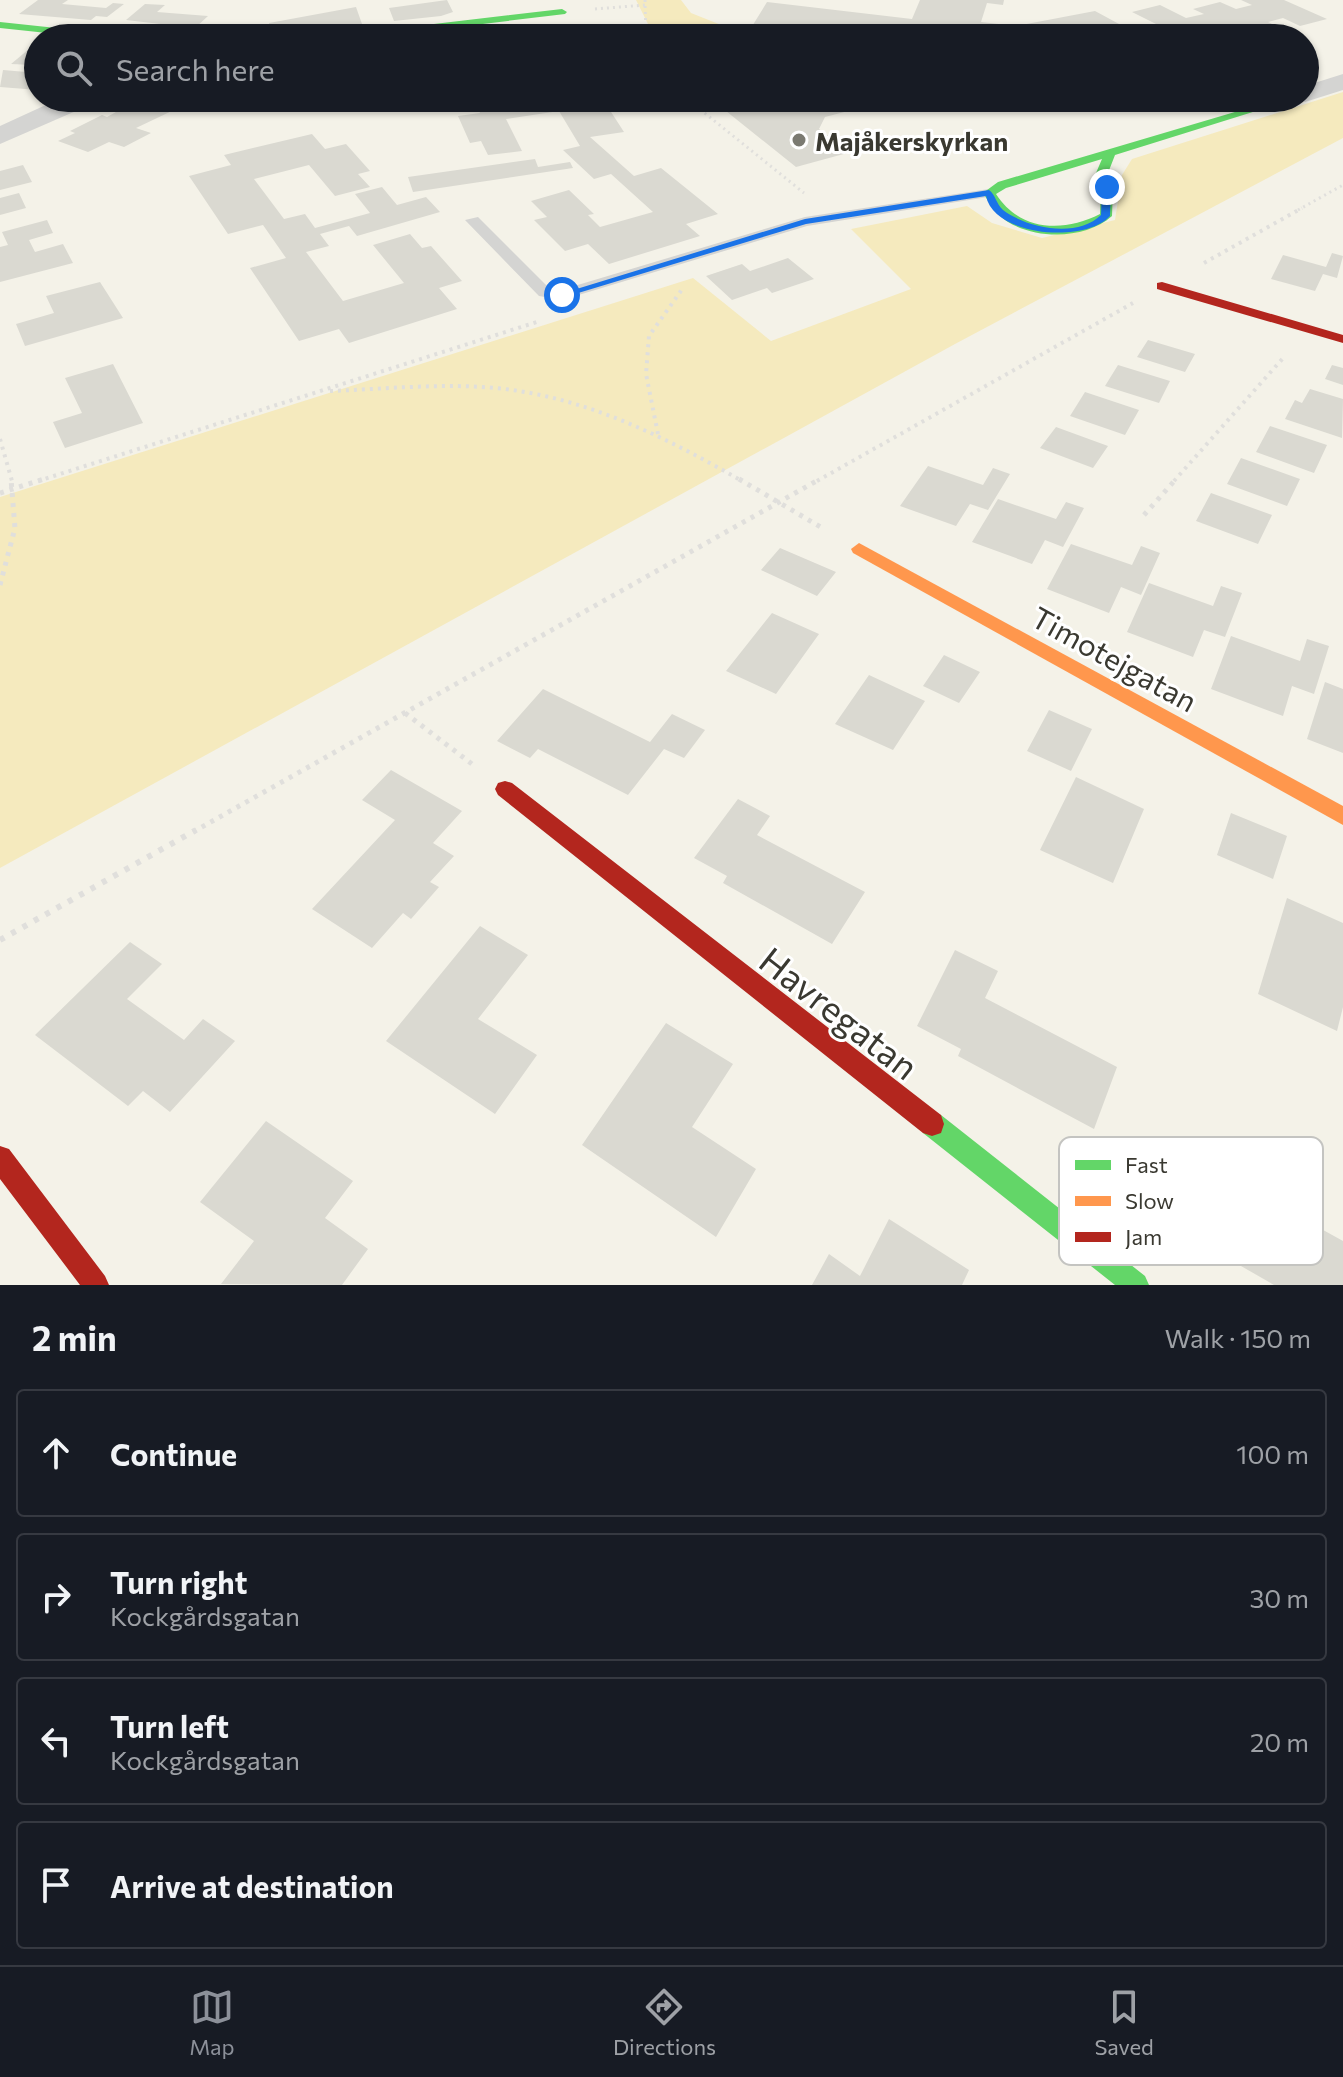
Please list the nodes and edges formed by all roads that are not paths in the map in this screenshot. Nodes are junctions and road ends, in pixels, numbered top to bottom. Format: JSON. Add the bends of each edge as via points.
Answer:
{"nodes":[{"id":1,"x":562,"y":12,"type":"road end"},
{"id":2,"x":460,"y":24,"type":"edge"},
{"id":3,"x":0,"y":25,"type":"edge"},
{"id":4,"x":24,"y":28,"type":"edge"},
{"id":5,"x":1343,"y":82,"type":"edge"},
{"id":6,"x":1319,"y":90,"type":"edge"},
{"id":7,"x":52,"y":112,"type":"edge"},
{"id":8,"x":1247,"y":112,"type":"edge"},
{"id":9,"x":0,"y":136,"type":"edge"},
{"id":10,"x":1110,"y":154,"type":"junction"},
{"id":11,"x":989,"y":193,"type":"junction"},
{"id":12,"x":473,"y":220,"type":"dead end"},
{"id":13,"x":1162,"y":286,"type":"road end"},
{"id":14,"x":1343,"y":339,"type":"edge"},
{"id":15,"x":859,"y":549,"type":"road end"},
{"id":16,"x":505,"y":789,"type":"road end"},
{"id":17,"x":1343,"y":816,"type":"edge"},
{"id":18,"x":0,"y":1158,"type":"edge"},
{"id":19,"x":1059,"y":1224,"type":"edge"},
{"id":20,"x":1111,"y":1265,"type":"edge"},
{"id":21,"x":96,"y":1285,"type":"edge"},
{"id":22,"x":1136,"y":1285,"type":"edge"}],
"edges":[{"from":1,"to":2,"type":"street"},
{"from":3,"to":4,"type":"street"},
{"from":5,"to":6,"type":"street"},
{"from":7,"to":9,"type":"street"},
{"from":8,"to":10,"type":"street"},
{"from":10,"to":11,"type":"street"},
{"from":10,"to":11,"type":"street","via":[[1102,173],[1106,216],[1096,226],[1055,232],[1035,228],[1000,212]]},
{"from":11,"to":12,"type":"lane","via":[[788,226],[554,295],[545,293]]},
{"from":13,"to":14,"type":"street"},
{"from":15,"to":17,"type":"street","name":"Timotejgatan"},
{"from":16,"to":19,"type":"street","name":"Havregatan"},
{"from":18,"to":21,"type":"street"},
{"from":20,"to":22,"type":"street","name":"Havregatan"}]}
